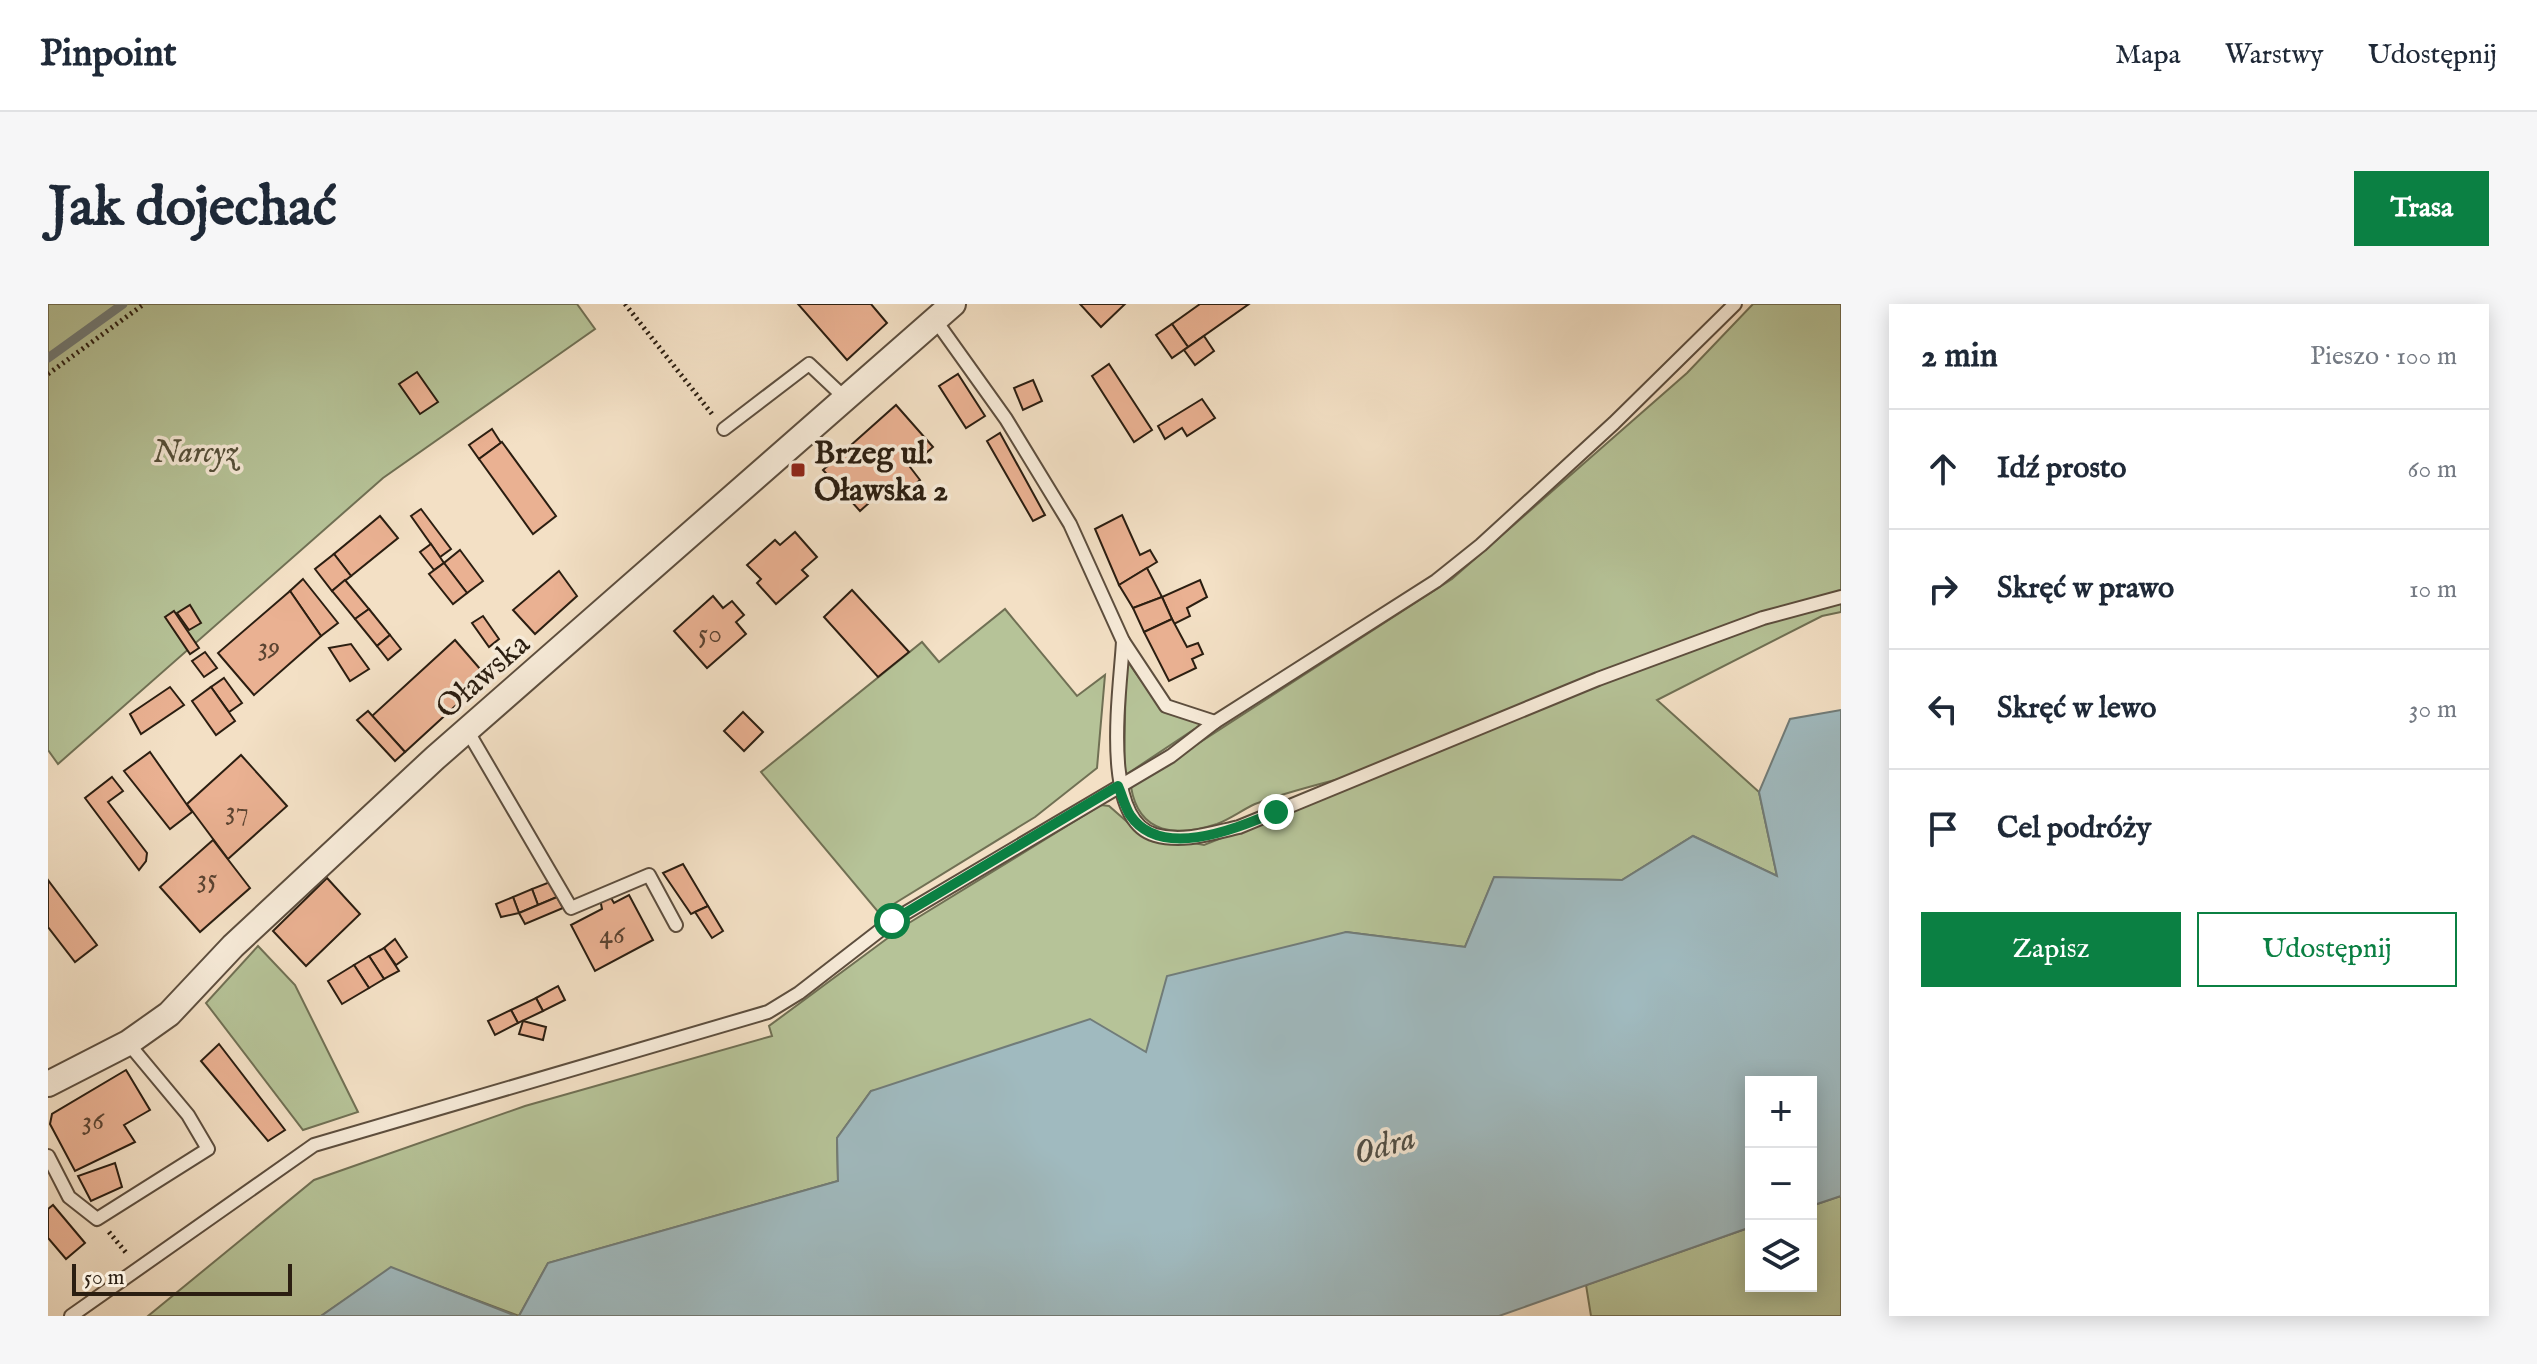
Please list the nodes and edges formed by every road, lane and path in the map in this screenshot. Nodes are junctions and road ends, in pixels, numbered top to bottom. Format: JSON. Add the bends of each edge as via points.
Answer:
{"nodes":[{"id":1,"x":144,"y":304,"type":"edge"},
{"id":2,"x":625,"y":304,"type":"edge"},
{"id":3,"x":1735,"y":304,"type":"edge"},
{"id":4,"x":944,"y":312,"type":"edge"},
{"id":5,"x":48,"y":374,"type":"edge"},
{"id":6,"x":846,"y":399,"type":"junction"},
{"id":7,"x":724,"y":429,"type":"joint"},
{"id":8,"x":1841,"y":597,"type":"edge"},
{"id":9,"x":1123,"y":641,"type":"junction"},
{"id":10,"x":1215,"y":722,"type":"junction"},
{"id":11,"x":467,"y":730,"type":"junction"},
{"id":12,"x":1118,"y":786,"type":"junction"},
{"id":13,"x":676,"y":925,"type":"dead end"},
{"id":14,"x":128,"y":1043,"type":"junction"},
{"id":15,"x":48,"y":1084,"type":"edge"},
{"id":16,"x":48,"y":1156,"type":"edge"},
{"id":17,"x":97,"y":1219,"type":"junction"},
{"id":18,"x":134,"y":1273,"type":"junction"},
{"id":19,"x":71,"y":1316,"type":"edge"}],
"edges":[{"from":1,"to":5,"type":"path"},
{"from":2,"to":7,"type":"path"},
{"from":3,"to":10,"type":"lane","via":[[1481,545],[1436,581]]},
{"from":4,"to":6,"type":"street","name":"Oławska"},
{"from":4,"to":9,"type":"lane","via":[[1070,524]]},
{"from":6,"to":7,"type":"lane","via":[[809,364]]},
{"from":6,"to":11,"type":"street","name":"Oławska"},
{"from":8,"to":12,"type":"lane","via":[[1763,618],[1598,679],[1239,827],[1189,838],[1153,835],[1131,817]]},
{"from":9,"to":10,"type":"lane","via":[[1166,706]]},
{"from":9,"to":12,"type":"lane"},
{"from":10,"to":12,"type":"lane","via":[[1171,756]]},
{"from":11,"to":13,"type":"lane","via":[[571,908],[649,875]]},
{"from":11,"to":14,"type":"street","name":"Oławska","via":[[233,946],[169,1014]]},
{"from":12,"to":18,"type":"lane","via":[[892,921],[768,1012],[314,1145]]},
{"from":14,"to":15,"type":"street","name":"Oławska"},
{"from":14,"to":17,"type":"lane","via":[[188,1115],[208,1149]]},
{"from":16,"to":17,"type":"lane","via":[[69,1197]]},
{"from":17,"to":18,"type":"path","via":[[127,1254]]},
{"from":18,"to":19,"type":"lane"}]}
